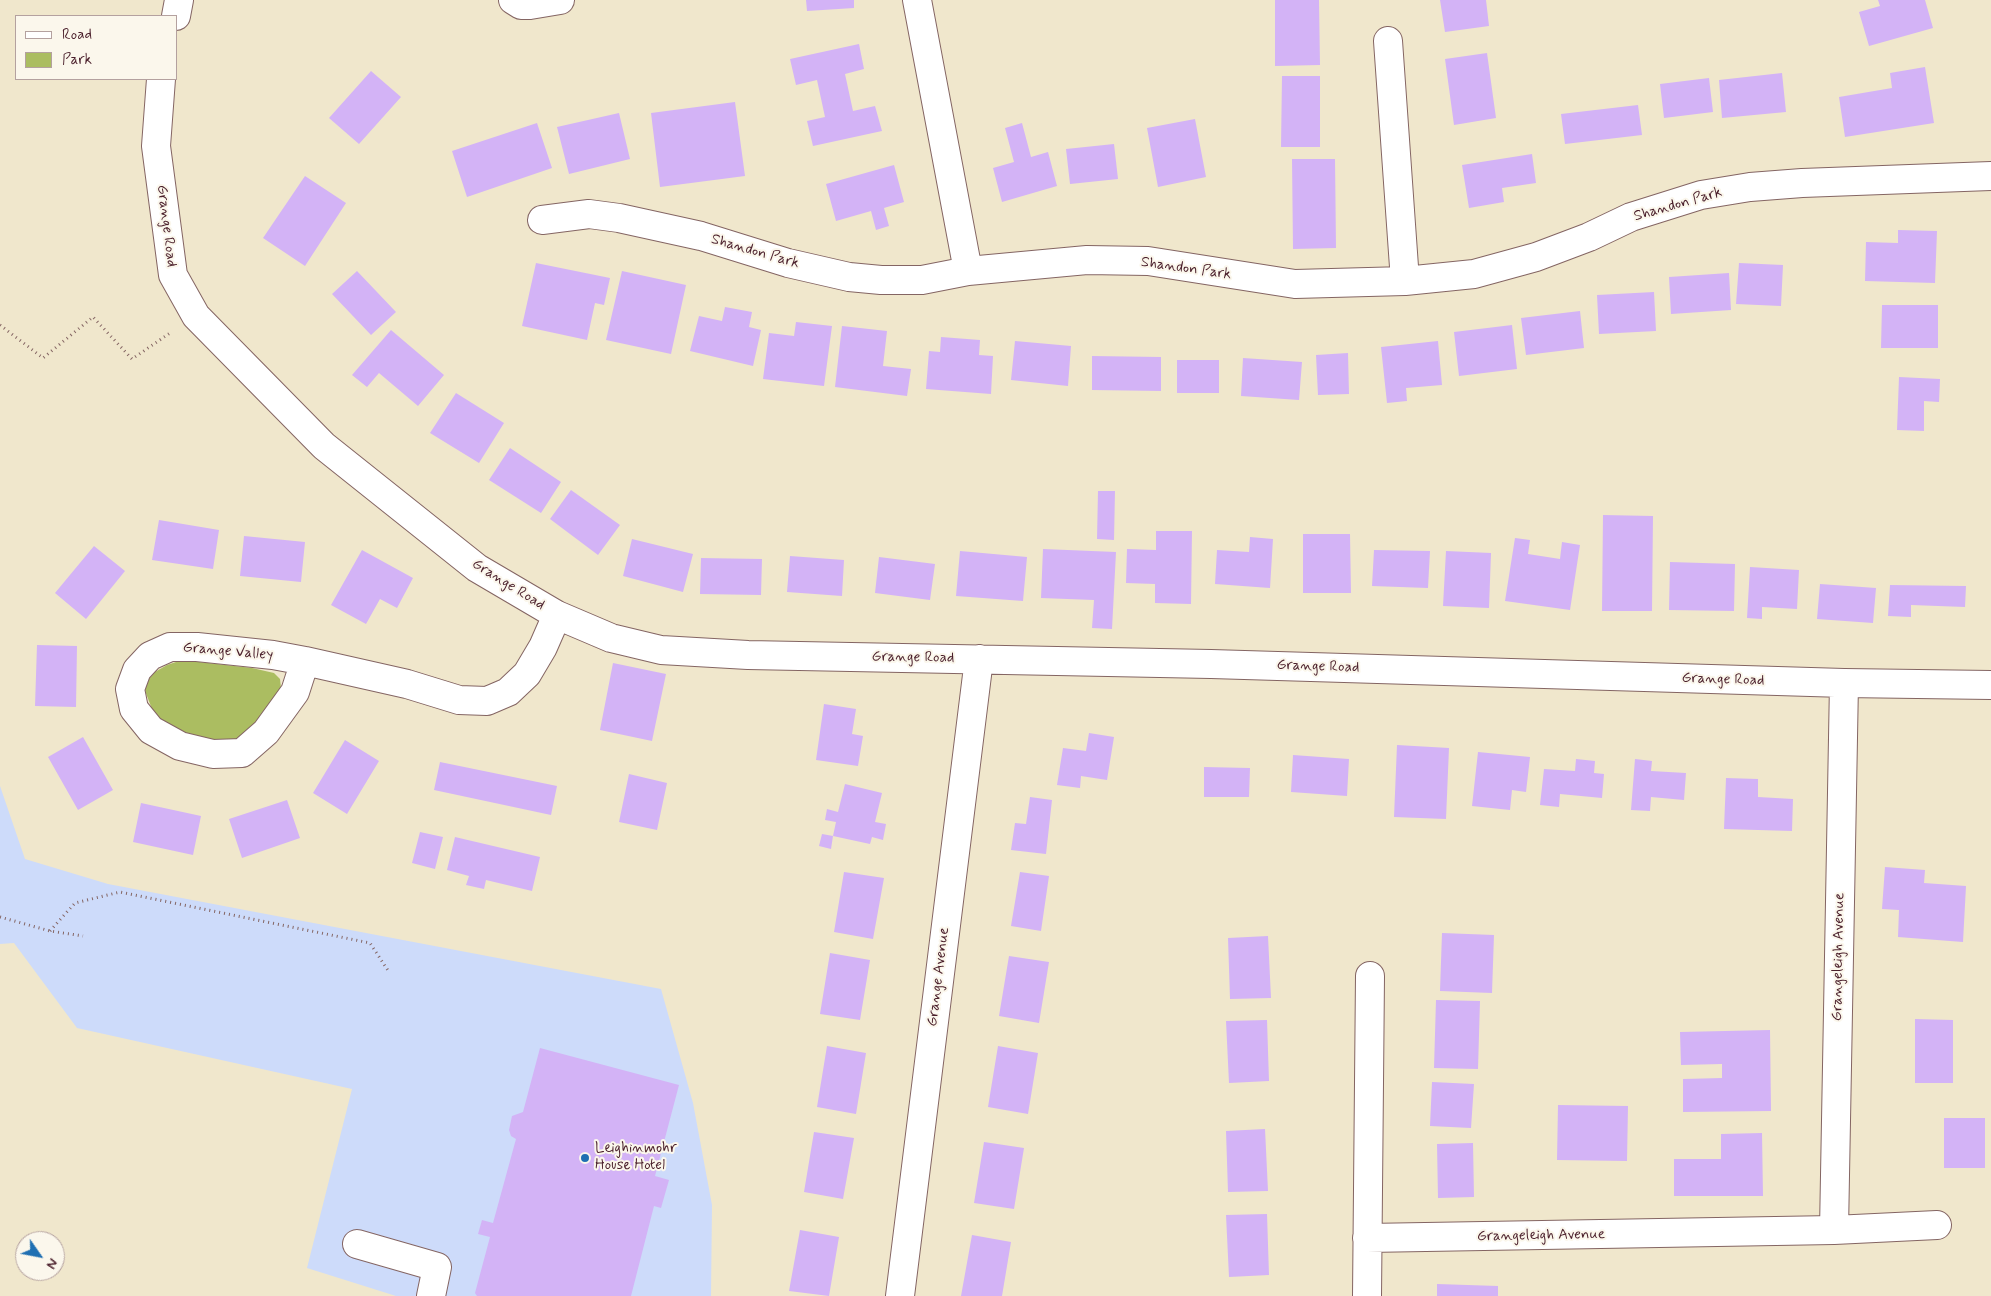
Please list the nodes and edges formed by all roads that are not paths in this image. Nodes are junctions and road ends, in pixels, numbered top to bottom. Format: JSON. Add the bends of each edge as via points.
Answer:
{"nodes":[{"id":1,"x":179,"y":0,"type":"edge"},
{"id":2,"x":513,"y":0,"type":"edge"},
{"id":3,"x":560,"y":0,"type":"edge"},
{"id":4,"x":917,"y":0,"type":"edge"},
{"id":5,"x":176,"y":15,"type":"edge"},
{"id":6,"x":1388,"y":41,"type":"dead end"},
{"id":7,"x":161,"y":80,"type":"edge"},
{"id":8,"x":1991,"y":176,"type":"edge"},
{"id":9,"x":542,"y":220,"type":"dead end"},
{"id":10,"x":968,"y":271,"type":"junction"},
{"id":11,"x":1404,"y":281,"type":"junction"},
{"id":12,"x":557,"y":615,"type":"junction"},
{"id":13,"x":979,"y":659,"type":"junction"},
{"id":14,"x":305,"y":661,"type":"junction"},
{"id":15,"x":1844,"y":683,"type":"junction"},
{"id":16,"x":1991,"y":685,"type":"edge"},
{"id":17,"x":1370,"y":976,"type":"dead end"},
{"id":18,"x":1938,"y":1225,"type":"dead end"},
{"id":19,"x":1834,"y":1230,"type":"junction"},
{"id":20,"x":1367,"y":1238,"type":"junction"},
{"id":21,"x":357,"y":1244,"type":"dead end"},
{"id":22,"x":431,"y":1296,"type":"edge"},
{"id":23,"x":900,"y":1296,"type":"edge"},
{"id":24,"x":1367,"y":1296,"type":"edge"}],
"edges":[{"from":1,"to":5,"type":"street"},
{"from":2,"to":3,"type":"street","via":[[521,5]]},
{"from":4,"to":10,"type":"street"},
{"from":6,"to":11,"type":"street"},
{"from":7,"to":12,"type":"street","name":"Grange Road","via":[[156,146],[173,275],[196,316],[324,446],[477,568]]},
{"from":8,"to":11,"type":"street","name":"Shandon Park","via":[[1802,183],[1700,195],[1631,218],[1536,257],[1474,274]]},
{"from":9,"to":10,"type":"street","name":"Shandon Park","via":[[589,214],[619,218],[701,236],[788,263],[849,277],[922,280]]},
{"from":10,"to":11,"type":"street","name":"Shandon Park","via":[[1087,260],[1148,261],[1295,284]]},
{"from":12,"to":13,"type":"street","name":"Grange Road","via":[[611,638],[661,650],[748,655]]},
{"from":12,"to":14,"type":"street","name":"Grange Valley","via":[[544,647],[527,674],[508,692],[488,701],[460,700],[407,684]]},
{"from":13,"to":15,"type":"street","name":"Grange Road"},
{"from":13,"to":23,"type":"street","name":"Grange Avenue"},
{"from":14,"to":14,"type":"street","name":"Grange Valley","via":[[197,647],[170,647],[150,656],[136,670],[130,689],[134,709],[151,730],[180,746],[213,754],[242,753],[266,732],[295,692]]},
{"from":15,"to":16,"type":"street","name":"Grange Road"},
{"from":15,"to":19,"type":"street","name":"Grangeleigh Avenue"},
{"from":17,"to":20,"type":"street"},
{"from":18,"to":19,"type":"street","name":"Grangeleigh Avenue"},
{"from":19,"to":20,"type":"street","name":"Grangeleigh Avenue"},
{"from":20,"to":24,"type":"street"},
{"from":21,"to":22,"type":"street","via":[[437,1267]]}]}
